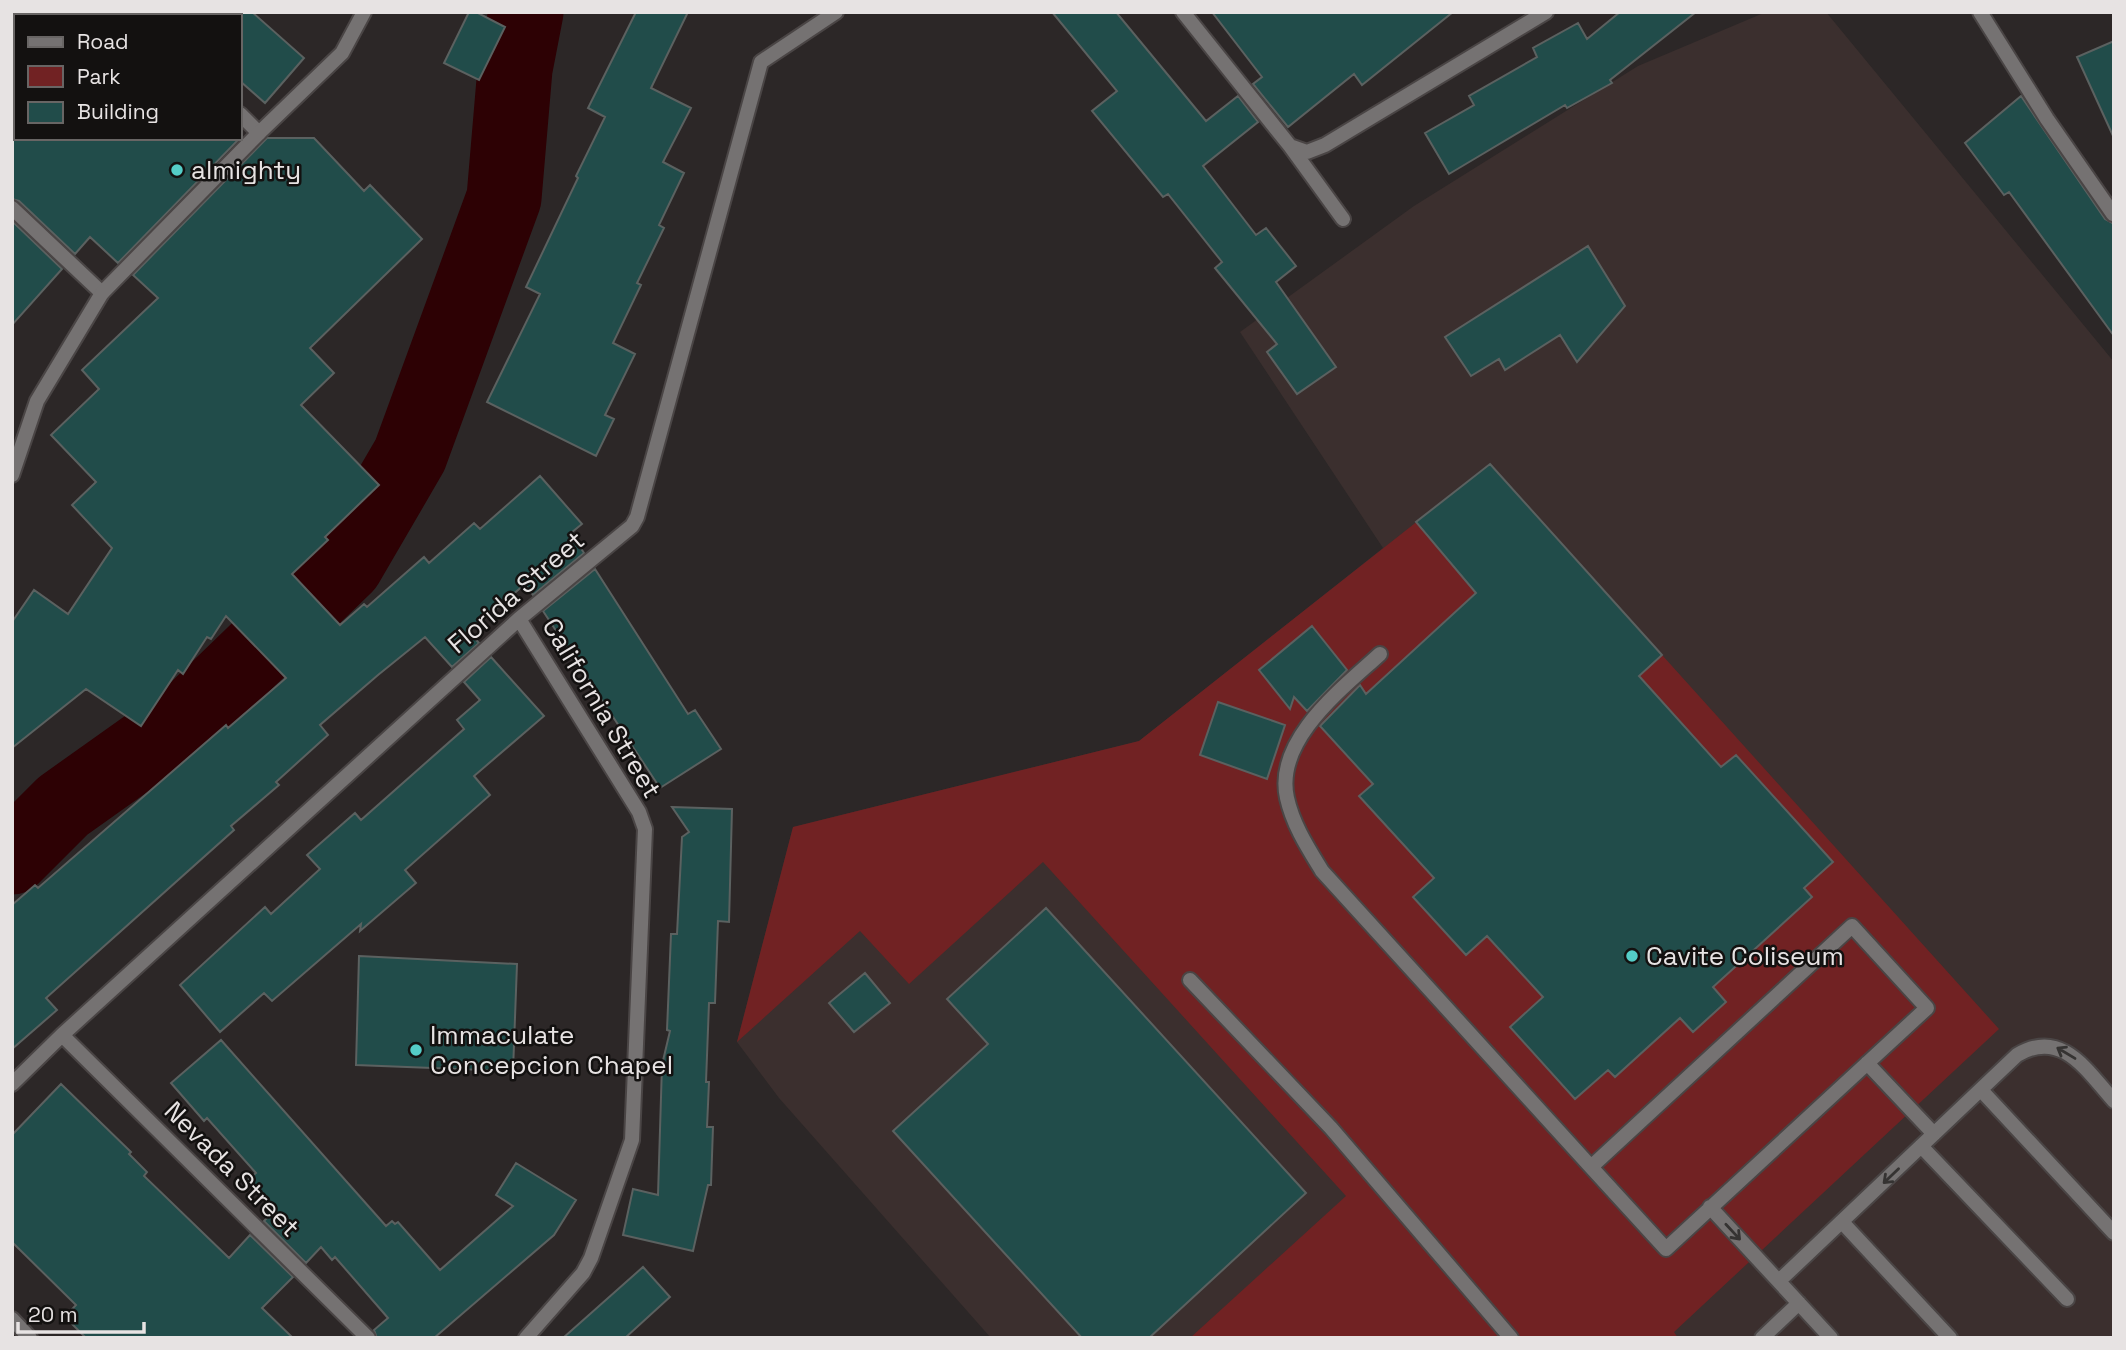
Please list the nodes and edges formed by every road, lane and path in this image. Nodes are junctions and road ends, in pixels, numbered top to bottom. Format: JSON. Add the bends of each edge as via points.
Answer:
{"nodes":[{"id":1,"x":365,"y":12,"type":"edge"},
{"id":2,"x":836,"y":12,"type":"edge"},
{"id":3,"x":1183,"y":12,"type":"edge"},
{"id":4,"x":1546,"y":12,"type":"edge"},
{"id":5,"x":1980,"y":12,"type":"edge"},
{"id":6,"x":242,"y":116,"type":"edge"},
{"id":7,"x":259,"y":133,"type":"junction"},
{"id":8,"x":1290,"y":146,"type":"junction"},
{"id":9,"x":12,"y":208,"type":"edge"},
{"id":10,"x":2113,"y":214,"type":"edge"},
{"id":11,"x":1343,"y":219,"type":"dead end"},
{"id":12,"x":102,"y":293,"type":"junction"},
{"id":13,"x":12,"y":475,"type":"edge"},
{"id":14,"x":519,"y":619,"type":"junction"},
{"id":15,"x":1380,"y":654,"type":"dead end"},
{"id":16,"x":1190,"y":980,"type":"dead end"},
{"id":17,"x":62,"y":1035,"type":"junction"},
{"id":18,"x":1867,"y":1063,"type":"junction"},
{"id":19,"x":12,"y":1084,"type":"edge"},
{"id":20,"x":1981,"y":1090,"type":"junction"},
{"id":21,"x":2114,"y":1101,"type":"edge"},
{"id":22,"x":1934,"y":1134,"type":"junction"},
{"id":23,"x":1921,"y":1146,"type":"junction"},
{"id":24,"x":1591,"y":1167,"type":"junction"},
{"id":25,"x":1710,"y":1207,"type":"junction"},
{"id":26,"x":1842,"y":1222,"type":"junction"},
{"id":27,"x":2114,"y":1233,"type":"edge"},
{"id":28,"x":1779,"y":1281,"type":"junction"},
{"id":29,"x":2067,"y":1299,"type":"dead end"},
{"id":30,"x":1799,"y":1303,"type":"junction"},
{"id":31,"x":12,"y":1320,"type":"edge"},
{"id":32,"x":30,"y":1338,"type":"edge"},
{"id":33,"x":368,"y":1338,"type":"edge"},
{"id":34,"x":526,"y":1338,"type":"edge"},
{"id":35,"x":1511,"y":1338,"type":"edge"},
{"id":36,"x":1762,"y":1338,"type":"edge"},
{"id":37,"x":1831,"y":1338,"type":"edge"},
{"id":38,"x":1950,"y":1338,"type":"edge"}],
"edges":[{"from":1,"to":7,"type":"street","via":[[342,53]]},
{"from":2,"to":14,"type":"street","name":"Florida Street","via":[[761,62],[638,517]]},
{"from":3,"to":8,"type":"street"},
{"from":4,"to":8,"type":"street","via":[[1325,145],[1307,152]]},
{"from":5,"to":10,"type":"street"},
{"from":6,"to":7,"type":"street"},
{"from":7,"to":12,"type":"street"},
{"from":8,"to":11,"type":"street"},
{"from":9,"to":12,"type":"street"},
{"from":12,"to":13,"type":"street","via":[[37,401]]},
{"from":14,"to":17,"type":"street","name":"Florida Street"},
{"from":14,"to":34,"type":"street","name":"California Street","via":[[639,811],[645,829],[632,1140],[583,1273]]},
{"from":15,"to":24,"type":"street","via":[[1304,729],[1288,758],[1286,795],[1299,834],[1322,871]]},
{"from":16,"to":35,"type":"street","via":[[1331,1128]]},
{"from":17,"to":19,"type":"street","name":"Florida Street"},
{"from":17,"to":33,"type":"street","name":"Nevada Street"},
{"from":18,"to":22,"type":"street"},
{"from":18,"to":24,"type":"street","via":[[1927,1008],[1852,926]]},
{"from":18,"to":25,"type":"street"},
{"from":21,"to":20,"type":"street","one_way":true,"via":[[2070,1054],[2049,1045],[2017,1055]]},
{"from":20,"to":22,"type":"street"},
{"from":20,"to":27,"type":"street"},
{"from":22,"to":23,"type":"street"},
{"from":23,"to":26,"type":"street","one_way":true},
{"from":23,"to":29,"type":"street"},
{"from":24,"to":25,"type":"street","via":[[1666,1249]]},
{"from":25,"to":28,"type":"street","one_way":true},
{"from":26,"to":28,"type":"street"},
{"from":26,"to":38,"type":"street"},
{"from":28,"to":30,"type":"street"},
{"from":30,"to":36,"type":"street"},
{"from":30,"to":37,"type":"street"},
{"from":31,"to":32,"type":"street"}]}
